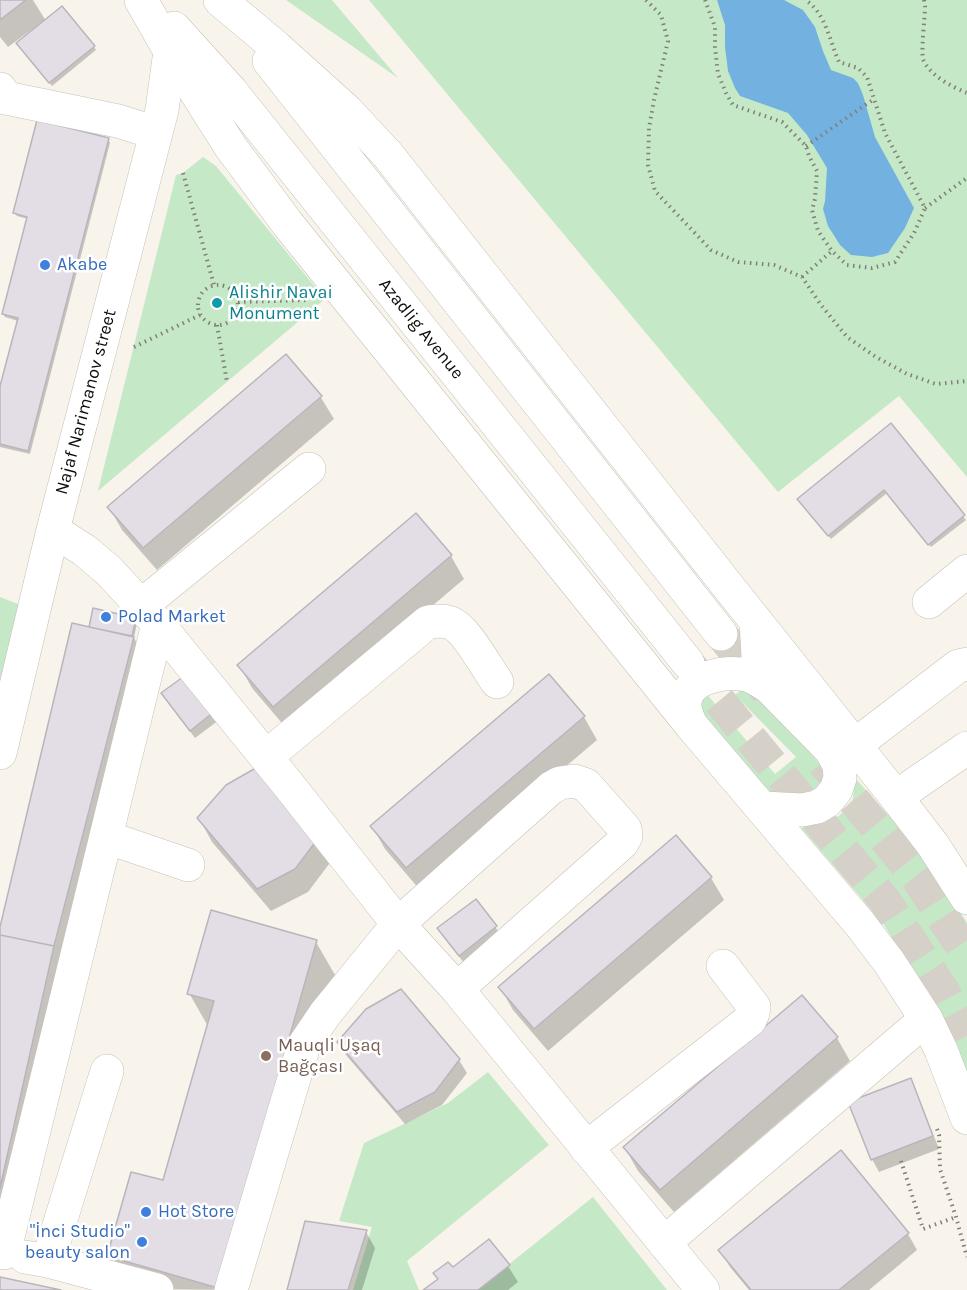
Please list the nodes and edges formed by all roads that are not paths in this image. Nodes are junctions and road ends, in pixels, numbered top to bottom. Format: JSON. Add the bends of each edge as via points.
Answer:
{"nodes":[{"id":1,"x":141,"y":0,"type":"edge"},
{"id":2,"x":148,"y":0,"type":"edge"},
{"id":3,"x":209,"y":0,"type":"edge"},
{"id":4,"x":220,"y":0,"type":"edge"},
{"id":5,"x":170,"y":51,"type":"junction"},
{"id":6,"x":2,"y":95,"type":"edge"},
{"id":7,"x":200,"y":99,"type":"junction"},
{"id":8,"x":159,"y":122,"type":"junction"},
{"id":9,"x":309,"y":469,"type":"dead end"},
{"id":10,"x":53,"y":530,"type":"junction"},
{"id":11,"x":967,"y":571,"type":"edge"},
{"id":12,"x":929,"y":602,"type":"dead end"},
{"id":13,"x":150,"y":615,"type":"junction"},
{"id":14,"x":756,"y":621,"type":"junction"},
{"id":15,"x":721,"y":634,"type":"tunnel mouth"},
{"id":16,"x":688,"y":663,"type":"tunnel mouth"},
{"id":17,"x":967,"y":664,"type":"edge"},
{"id":18,"x":497,"y":682,"type":"dead end"},
{"id":19,"x":768,"y":686,"type":"junction"},
{"id":20,"x":691,"y":725,"type":"junction"},
{"id":21,"x":843,"y":748,"type":"junction"},
{"id":22,"x":967,"y":748,"type":"edge"},
{"id":23,"x":0,"y":753,"type":"edge"},
{"id":24,"x":266,"y":757,"type":"junction"},
{"id":25,"x":896,"y":797,"type":"junction"},
{"id":26,"x":762,"y":808,"type":"junction"},
{"id":27,"x":106,"y":837,"type":"junction"},
{"id":28,"x":188,"y":865,"type":"dead end"},
{"id":29,"x":967,"y":898,"type":"edge"},
{"id":30,"x":398,"y":924,"type":"junction"},
{"id":31,"x":723,"y":966,"type":"dead end"},
{"id":32,"x":457,"y":989,"type":"junction"},
{"id":33,"x":926,"y":1018,"type":"junction"},
{"id":34,"x":107,"y":1071,"type":"dead end"},
{"id":35,"x":967,"y":1118,"type":"edge"},
{"id":36,"x":586,"y":1148,"type":"junction"},
{"id":37,"x":664,"y":1243,"type":"junction"},
{"id":38,"x":2,"y":1252,"type":"edge"},
{"id":39,"x":48,"y":1261,"type":"junction"},
{"id":40,"x":157,"y":1290,"type":"edge"},
{"id":41,"x":231,"y":1290,"type":"edge"},
{"id":42,"x":703,"y":1290,"type":"edge"}],
"edges":[{"from":1,"to":5,"type":"main road"},
{"from":2,"to":16,"type":"main road","name":"Azadlig Avenue","via":[[231,91]]},
{"from":3,"to":15,"type":"main road","via":[[276,70]]},
{"from":4,"to":14,"type":"main road","via":[[347,111],[388,155]]},
{"from":5,"to":7,"type":"main road"},
{"from":5,"to":8,"type":"main road","name":"Najaf Narimanov street"},
{"from":6,"to":8,"type":"main road","via":[[118,121]]},
{"from":7,"to":8,"type":"main road"},
{"from":7,"to":20,"type":"main road","via":[[288,223]]},
{"from":8,"to":10,"type":"main road","name":"Najaf Narimanov street"},
{"from":9,"to":13,"type":"main road"},
{"from":10,"to":13,"type":"main road","via":[[108,570]]},
{"from":10,"to":23,"type":"main road","name":"Najaf Narimanov street"},
{"from":11,"to":12,"type":"main road"},
{"from":13,"to":24,"type":"main road"},
{"from":13,"to":27,"type":"main road"},
{"from":14,"to":19,"type":"main road","via":[[758,656]]},
{"from":14,"to":21,"type":"main road"},
{"from":17,"to":21,"type":"main road","via":[[958,666]]},
{"from":18,"to":24,"type":"main road","via":[[461,629],[451,623],[428,622]]},
{"from":19,"to":20,"type":"main road","via":[[742,675],[717,674],[702,680],[684,700]]},
{"from":19,"to":21,"type":"main road"},
{"from":20,"to":26,"type":"main road"},
{"from":21,"to":25,"type":"main road"},
{"from":21,"to":26,"type":"main road","via":[[840,778],[827,801],[802,810]]},
{"from":22,"to":25,"type":"main road"},
{"from":24,"to":30,"type":"main road"},
{"from":25,"to":29,"type":"main road"},
{"from":26,"to":33,"type":"main road","via":[[860,924]]},
{"from":27,"to":28,"type":"main road"},
{"from":27,"to":38,"type":"main road"},
{"from":30,"to":32,"type":"main road"},
{"from":30,"to":32,"type":"main road","via":[[551,788],[574,781],[586,784],[625,829],[622,843]]},
{"from":30,"to":41,"type":"main road","via":[[304,1045]]},
{"from":31,"to":36,"type":"main road","via":[[754,1007],[750,1020]]},
{"from":32,"to":36,"type":"main road"},
{"from":33,"to":35,"type":"main road"},
{"from":33,"to":37,"type":"main road"},
{"from":34,"to":39,"type":"main road"},
{"from":36,"to":37,"type":"main road"},
{"from":37,"to":42,"type":"main road"},
{"from":38,"to":39,"type":"main road"},
{"from":39,"to":40,"type":"main road"}]}
